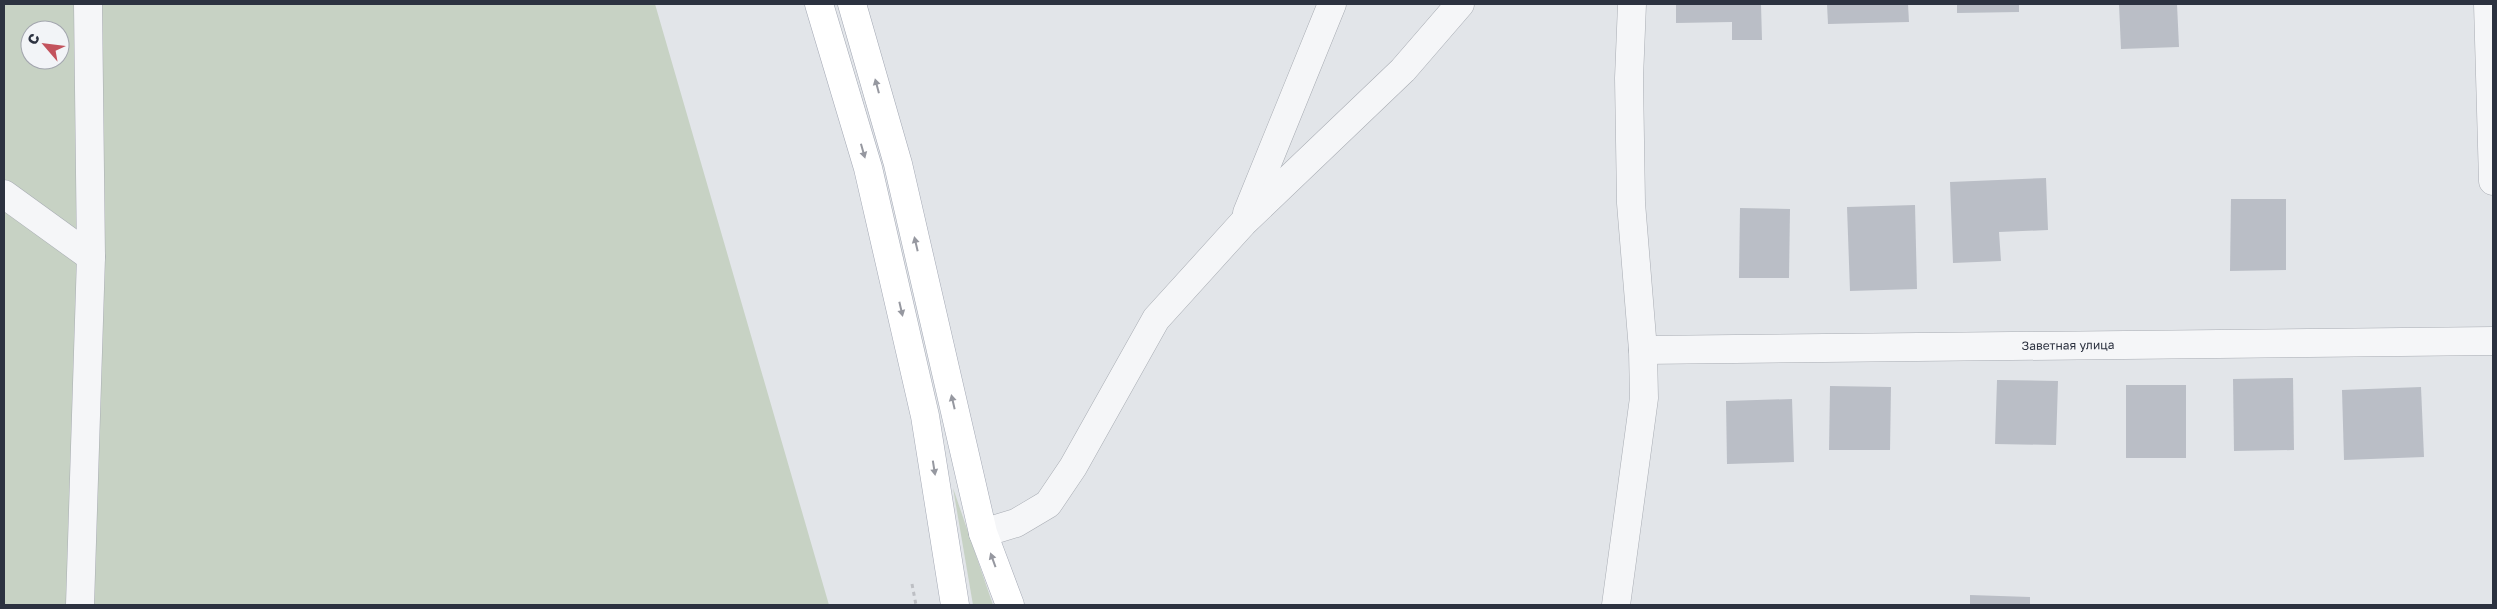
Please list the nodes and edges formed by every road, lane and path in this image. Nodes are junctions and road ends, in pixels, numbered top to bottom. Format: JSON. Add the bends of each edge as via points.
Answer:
{"nodes":[{"id":1,"x":88,"y":4,"type":"edge"},
{"id":2,"x":819,"y":4,"type":"edge"},
{"id":3,"x":852,"y":4,"type":"edge"},
{"id":4,"x":1332,"y":4,"type":"edge"},
{"id":5,"x":1460,"y":4,"type":"edge"},
{"id":6,"x":1632,"y":4,"type":"edge"},
{"id":7,"x":2488,"y":4,"type":"edge"},
{"id":8,"x":2493,"y":181,"type":"edge"},
{"id":9,"x":4,"y":194,"type":"edge"},
{"id":10,"x":1243,"y":223,"type":"junction"},
{"id":11,"x":91,"y":257,"type":"junction"},
{"id":12,"x":2493,"y":341,"type":"edge"},
{"id":13,"x":1642,"y":350,"type":"junction"},
{"id":14,"x":983,"y":533,"type":"junction"},
{"id":15,"x":912,"y":584,"type":"dead end"},
{"id":16,"x":80,"y":605,"type":"edge"},
{"id":17,"x":916,"y":605,"type":"edge"},
{"id":18,"x":955,"y":605,"type":"edge"},
{"id":19,"x":1010,"y":605,"type":"edge"},
{"id":20,"x":1616,"y":605,"type":"edge"}],
"edges":[{"from":1,"to":11,"type":"street"},
{"from":2,"to":18,"type":"main road","one_way":true,"via":[[868,168],[925,416]]},
{"from":14,"to":3,"type":"main road","one_way":true,"via":[[898,164]]},
{"from":4,"to":10,"type":"street"},
{"from":5,"to":10,"type":"street","via":[[1403,70]]},
{"from":6,"to":13,"type":"street","via":[[1629,78],[1631,203]]},
{"from":7,"to":8,"type":"street"},
{"from":9,"to":11,"type":"street"},
{"from":10,"to":14,"type":"street","via":[[1156,319],[1073,467],[1048,504],[1016,523]]},
{"from":11,"to":16,"type":"street"},
{"from":12,"to":13,"type":"street","name":"Заветная улица"},
{"from":13,"to":20,"type":"street","via":[[1644,398]]},
{"from":19,"to":14,"type":"main road","one_way":true},
{"from":15,"to":17,"type":"path"}]}
